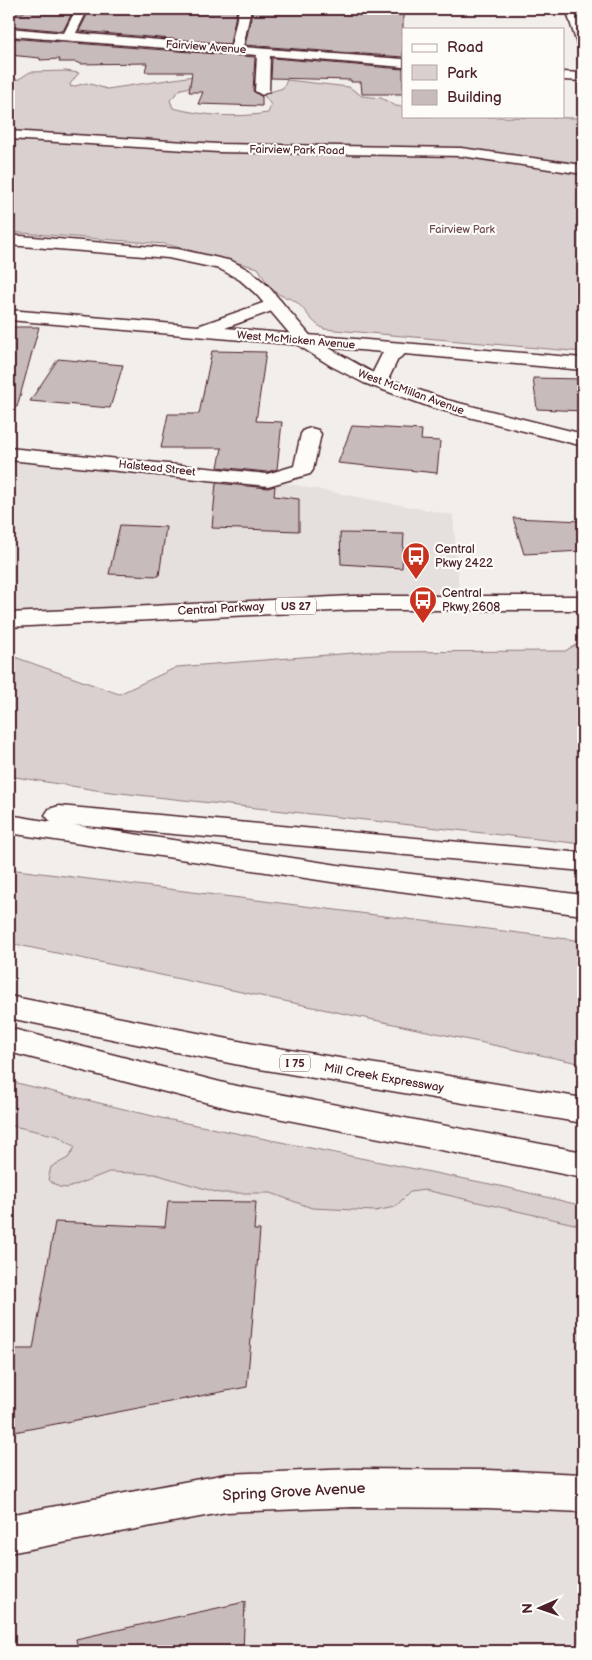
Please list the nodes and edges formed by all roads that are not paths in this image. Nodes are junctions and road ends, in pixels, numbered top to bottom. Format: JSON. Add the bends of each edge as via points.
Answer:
{"nodes":[{"id":1,"x":82,"y":9,"type":"edge"},
{"id":2,"x":245,"y":9,"type":"edge"},
{"id":3,"x":572,"y":9,"type":"edge"},
{"id":4,"x":9,"y":32,"type":"edge"},
{"id":5,"x":68,"y":37,"type":"junction"},
{"id":6,"x":583,"y":44,"type":"edge"},
{"id":7,"x":236,"y":50,"type":"junction"},
{"id":8,"x":264,"y":52,"type":"junction"},
{"id":9,"x":402,"y":63,"type":"edge"},
{"id":10,"x":564,"y":76,"type":"edge"},
{"id":11,"x":583,"y":77,"type":"edge"},
{"id":12,"x":262,"y":92,"type":"dead end"},
{"id":13,"x":9,"y":135,"type":"edge"},
{"id":14,"x":583,"y":170,"type":"edge"},
{"id":15,"x":9,"y":240,"type":"edge"},
{"id":16,"x":274,"y":304,"type":"junction"},
{"id":17,"x":9,"y":315,"type":"edge"},
{"id":18,"x":196,"y":332,"type":"junction"},
{"id":19,"x":304,"y":341,"type":"junction"},
{"id":20,"x":400,"y":349,"type":"junction"},
{"id":21,"x":583,"y":364,"type":"edge"},
{"id":22,"x":378,"y":382,"type":"junction"},
{"id":23,"x":311,"y":434,"type":"dead end"},
{"id":24,"x":583,"y":440,"type":"edge"},
{"id":25,"x":9,"y":454,"type":"edge"},
{"id":26,"x":583,"y":603,"type":"edge"},
{"id":27,"x":9,"y":620,"type":"edge"},
{"id":28,"x":9,"y":811,"type":"edge"},
{"id":29,"x":9,"y":824,"type":"edge"},
{"id":30,"x":583,"y":862,"type":"edge"},
{"id":31,"x":583,"y":905,"type":"edge"},
{"id":32,"x":9,"y":1007,"type":"edge"},
{"id":33,"x":9,"y":1040,"type":"edge"},
{"id":34,"x":583,"y":1111,"type":"edge"},
{"id":35,"x":583,"y":1165,"type":"edge"},
{"id":36,"x":583,"y":1493,"type":"edge"},
{"id":37,"x":9,"y":1534,"type":"edge"}],
"edges":[{"from":1,"to":5,"type":"main road"},
{"from":2,"to":7,"type":"main road"},
{"from":3,"to":6,"type":"main road"},
{"from":4,"to":5,"type":"main road","name":"Fairview Avenue"},
{"from":5,"to":7,"type":"main road","name":"Fairview Avenue"},
{"from":7,"to":8,"type":"main road","name":"Fairview Avenue"},
{"from":8,"to":9,"type":"main road","name":"Fairview Avenue"},
{"from":8,"to":12,"type":"main road"},
{"from":10,"to":11,"type":"main road"},
{"from":13,"to":14,"type":"main road","name":"Fairview Park Road","via":[[218,148],[461,152]]},
{"from":15,"to":16,"type":"main road","name":"West McMillan Avenue","via":[[188,255],[226,265],[244,275],[264,290]]},
{"from":16,"to":18,"type":"main road"},
{"from":16,"to":19,"type":"main road","name":"West McMillan Avenue"},
{"from":17,"to":18,"type":"main road","name":"West McMicken Avenue"},
{"from":18,"to":19,"type":"main road","name":"West McMicken Avenue"},
{"from":19,"to":20,"type":"main road","name":"West McMicken Avenue"},
{"from":19,"to":22,"type":"main road","name":"West McMillan Avenue","via":[[344,367]]},
{"from":20,"to":21,"type":"main road","name":"West McMicken Avenue"},
{"from":20,"to":22,"type":"main road","via":[[390,356]]},
{"from":22,"to":24,"type":"main road","name":"West McMillan Avenue","via":[[472,413]]},
{"from":23,"to":25,"type":"main road","name":"Halstead Street","via":[[303,470],[268,480]]},
{"from":26,"to":27,"type":"main road","name":"Central Parkway","number":"US 27","via":[[352,603]]},
{"from":28,"to":30,"type":"main road"},
{"from":29,"to":31,"type":"main road","via":[[338,874]]},
{"from":32,"to":34,"type":"main road","name":"Mill Creek Expressway","number":"I 75","via":[[254,1056]]},
{"from":33,"to":35,"type":"main road","via":[[232,1097]]},
{"from":36,"to":37,"type":"main road","name":"Spring Grove Avenue","via":[[354,1488],[226,1493]]}]}
